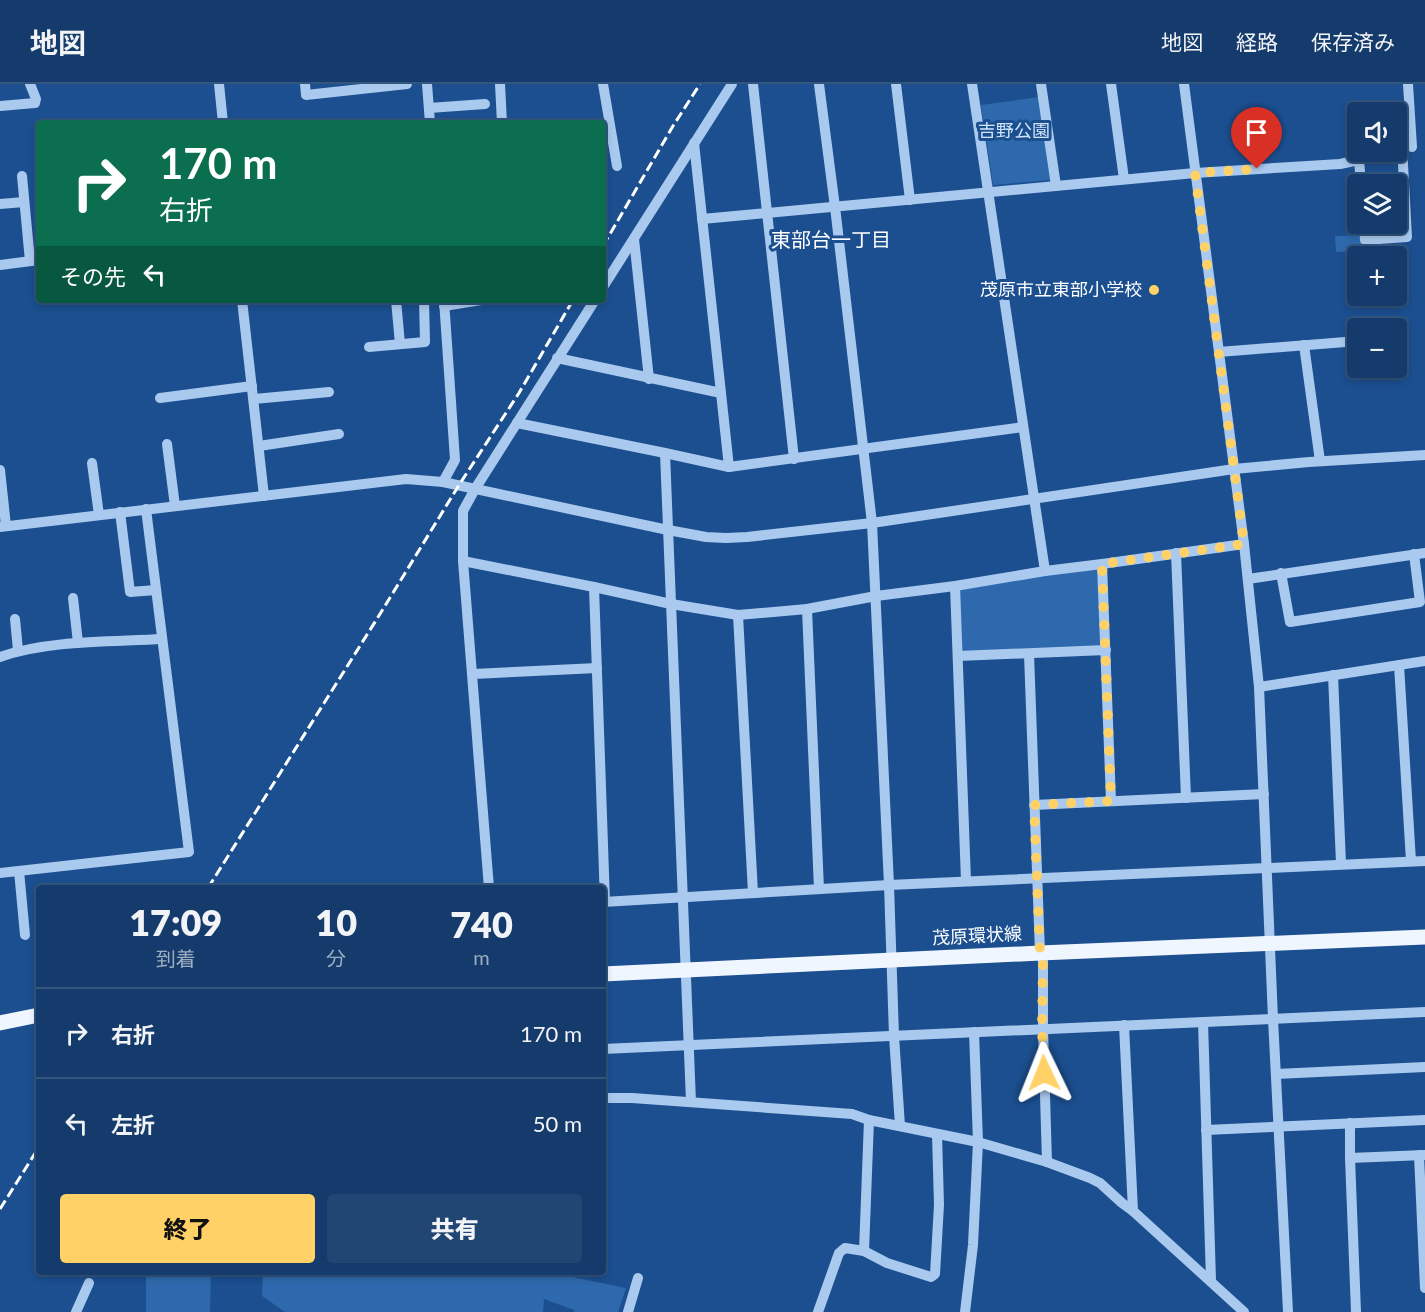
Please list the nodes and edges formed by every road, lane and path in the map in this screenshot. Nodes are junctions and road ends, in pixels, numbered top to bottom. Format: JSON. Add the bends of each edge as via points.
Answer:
{"nodes":[{"id":1,"x":30,"y":84,"type":"edge"},
{"id":2,"x":219,"y":84,"type":"edge"},
{"id":3,"x":305,"y":84,"type":"edge"},
{"id":4,"x":407,"y":84,"type":"edge"},
{"id":5,"x":427,"y":84,"type":"edge"},
{"id":6,"x":500,"y":84,"type":"edge"},
{"id":7,"x":603,"y":84,"type":"edge"},
{"id":8,"x":732,"y":84,"type":"edge"},
{"id":9,"x":753,"y":84,"type":"edge"},
{"id":10,"x":819,"y":84,"type":"edge"},
{"id":11,"x":896,"y":84,"type":"edge"},
{"id":12,"x":972,"y":84,"type":"edge"},
{"id":13,"x":1041,"y":84,"type":"edge"},
{"id":14,"x":1111,"y":84,"type":"edge"},
{"id":15,"x":1184,"y":84,"type":"edge"},
{"id":16,"x":1408,"y":84,"type":"edge"},
{"id":17,"x":360,"y":87,"type":"edge"},
{"id":18,"x":1407,"y":102,"type":"edge"},
{"id":19,"x":485,"y":104,"type":"dead end"},
{"id":20,"x":0,"y":106,"type":"edge"},
{"id":21,"x":429,"y":108,"type":"junction"},
{"id":22,"x":223,"y":120,"type":"edge"},
{"id":23,"x":430,"y":120,"type":"edge"},
{"id":24,"x":502,"y":120,"type":"edge"},
{"id":25,"x":694,"y":143,"type":"junction"},
{"id":26,"x":1407,"y":147,"type":"edge"},
{"id":27,"x":1425,"y":147,"type":"edge"},
{"id":28,"x":1350,"y":162,"type":"edge"},
{"id":29,"x":617,"y":166,"type":"dead end"},
{"id":30,"x":1195,"y":173,"type":"junction"},
{"id":31,"x":22,"y":176,"type":"dead end"},
{"id":32,"x":1124,"y":180,"type":"junction"},
{"id":33,"x":1056,"y":186,"type":"junction"},
{"id":34,"x":988,"y":192,"type":"junction"},
{"id":35,"x":910,"y":200,"type":"junction"},
{"id":36,"x":24,"y":202,"type":"junction"},
{"id":37,"x":0,"y":204,"type":"edge"},
{"id":38,"x":836,"y":207,"type":"junction"},
{"id":39,"x":767,"y":213,"type":"junction"},
{"id":40,"x":702,"y":219,"type":"junction"},
{"id":41,"x":1365,"y":234,"type":"edge"},
{"id":42,"x":1407,"y":234,"type":"edge"},
{"id":43,"x":634,"y":239,"type":"junction"},
{"id":44,"x":35,"y":260,"type":"edge"},
{"id":45,"x":0,"y":265,"type":"edge"},
{"id":46,"x":606,"y":282,"type":"edge"},
{"id":47,"x":243,"y":303,"type":"edge"},
{"id":48,"x":396,"y":303,"type":"edge"},
{"id":49,"x":424,"y":303,"type":"edge"},
{"id":50,"x":444,"y":303,"type":"edge"},
{"id":51,"x":592,"y":303,"type":"edge"},
{"id":52,"x":1347,"y":342,"type":"edge"},
{"id":53,"x":400,"y":344,"type":"junction"},
{"id":54,"x":1304,"y":345,"type":"junction"},
{"id":55,"x":369,"y":347,"type":"dead end"},
{"id":56,"x":1219,"y":351,"type":"junction"},
{"id":57,"x":558,"y":358,"type":"junction"},
{"id":58,"x":649,"y":379,"type":"junction"},
{"id":59,"x":252,"y":386,"type":"junction"},
{"id":60,"x":328,"y":392,"type":"dead end"},
{"id":61,"x":721,"y":393,"type":"junction"},
{"id":62,"x":160,"y":398,"type":"dead end"},
{"id":63,"x":254,"y":399,"type":"junction"},
{"id":64,"x":518,"y":423,"type":"junction"},
{"id":65,"x":1023,"y":426,"type":"junction"},
{"id":66,"x":339,"y":434,"type":"dead end"},
{"id":67,"x":167,"y":444,"type":"dead end"},
{"id":68,"x":259,"y":446,"type":"junction"},
{"id":69,"x":864,"y":448,"type":"junction"},
{"id":70,"x":665,"y":453,"type":"junction"},
{"id":71,"x":1425,"y":455,"type":"edge"},
{"id":72,"x":794,"y":459,"type":"junction"},
{"id":73,"x":1320,"y":461,"type":"junction"},
{"id":74,"x":92,"y":463,"type":"dead end"},
{"id":75,"x":729,"y":467,"type":"junction"},
{"id":76,"x":1234,"y":468,"type":"junction"},
{"id":77,"x":0,"y":470,"type":"edge"},
{"id":78,"x":442,"y":482,"type":"junction"},
{"id":79,"x":475,"y":489,"type":"junction"},
{"id":80,"x":264,"y":496,"type":"junction"},
{"id":81,"x":1034,"y":498,"type":"junction"},
{"id":82,"x":175,"y":506,"type":"junction"},
{"id":83,"x":146,"y":509,"type":"junction"},
{"id":84,"x":120,"y":513,"type":"junction"},
{"id":85,"x":99,"y":515,"type":"junction"},
{"id":86,"x":872,"y":523,"type":"junction"},
{"id":87,"x":3,"y":526,"type":"edge"},
{"id":88,"x":668,"y":531,"type":"junction"},
{"id":89,"x":1244,"y":544,"type":"junction"},
{"id":90,"x":1176,"y":554,"type":"junction"},
{"id":91,"x":1419,"y":554,"type":"edge"},
{"id":92,"x":464,"y":561,"type":"junction"},
{"id":93,"x":1102,"y":564,"type":"junction"},
{"id":94,"x":1045,"y":570,"type":"junction"},
{"id":95,"x":1281,"y":573,"type":"junction"},
{"id":96,"x":1248,"y":579,"type":"junction"},
{"id":97,"x":955,"y":586,"type":"junction"},
{"id":98,"x":594,"y":587,"type":"junction"},
{"id":99,"x":156,"y":590,"type":"junction"},
{"id":100,"x":876,"y":596,"type":"junction"},
{"id":101,"x":73,"y":598,"type":"dead end"},
{"id":102,"x":671,"y":604,"type":"junction"},
{"id":103,"x":807,"y":609,"type":"junction"},
{"id":104,"x":738,"y":615,"type":"junction"},
{"id":105,"x":15,"y":619,"type":"dead end"},
{"id":106,"x":162,"y":639,"type":"junction"},
{"id":107,"x":78,"y":643,"type":"junction"},
{"id":108,"x":18,"y":650,"type":"junction"},
{"id":109,"x":1106,"y":650,"type":"junction"},
{"id":110,"x":1029,"y":654,"type":"junction"},
{"id":111,"x":958,"y":656,"type":"junction"},
{"id":112,"x":0,"y":657,"type":"edge"},
{"id":113,"x":1425,"y":662,"type":"edge"},
{"id":114,"x":1399,"y":665,"type":"junction"},
{"id":115,"x":597,"y":668,"type":"junction"},
{"id":116,"x":473,"y":674,"type":"junction"},
{"id":117,"x":1333,"y":675,"type":"junction"},
{"id":118,"x":1259,"y":687,"type":"junction"},
{"id":119,"x":1264,"y":794,"type":"junction"},
{"id":120,"x":1186,"y":798,"type":"junction"},
{"id":121,"x":1111,"y":801,"type":"junction"},
{"id":122,"x":1034,"y":805,"type":"junction"},
{"id":123,"x":1411,"y":861,"type":"junction"},
{"id":124,"x":1425,"y":861,"type":"edge"},
{"id":125,"x":1341,"y":863,"type":"junction"},
{"id":126,"x":1266,"y":867,"type":"junction"},
{"id":127,"x":18,"y":871,"type":"junction"},
{"id":128,"x":0,"y":873,"type":"edge"},
{"id":129,"x":1037,"y":879,"type":"junction"},
{"id":130,"x":966,"y":881,"type":"junction"},
{"id":131,"x":489,"y":885,"type":"edge"},
{"id":132,"x":603,"y":885,"type":"edge"},
{"id":133,"x":889,"y":885,"type":"junction"},
{"id":134,"x":819,"y":889,"type":"junction"},
{"id":135,"x":753,"y":893,"type":"junction"},
{"id":136,"x":683,"y":897,"type":"junction"},
{"id":137,"x":606,"y":902,"type":"edge"},
{"id":138,"x":25,"y":935,"type":"dead end"},
{"id":139,"x":1425,"y":937,"type":"edge"},
{"id":140,"x":1270,"y":944,"type":"junction"},
{"id":141,"x":1040,"y":953,"type":"junction"},
{"id":142,"x":892,"y":960,"type":"junction"},
{"id":143,"x":686,"y":970,"type":"junction"},
{"id":144,"x":606,"y":974,"type":"edge"},
{"id":145,"x":1425,"y":1012,"type":"edge"},
{"id":146,"x":36,"y":1016,"type":"edge"},
{"id":147,"x":1273,"y":1019,"type":"junction"},
{"id":148,"x":1203,"y":1022,"type":"junction"},
{"id":149,"x":0,"y":1023,"type":"edge"},
{"id":150,"x":1124,"y":1025,"type":"junction"},
{"id":151,"x":1042,"y":1029,"type":"junction"},
{"id":152,"x":974,"y":1032,"type":"junction"},
{"id":153,"x":894,"y":1036,"type":"junction"},
{"id":154,"x":689,"y":1045,"type":"junction"},
{"id":155,"x":606,"y":1049,"type":"edge"},
{"id":156,"x":1425,"y":1067,"type":"edge"},
{"id":157,"x":1276,"y":1074,"type":"junction"},
{"id":158,"x":606,"y":1098,"type":"edge"},
{"id":159,"x":691,"y":1102,"type":"junction"},
{"id":160,"x":869,"y":1120,"type":"junction"},
{"id":161,"x":1425,"y":1120,"type":"edge"},
{"id":162,"x":1350,"y":1124,"type":"junction"},
{"id":163,"x":900,"y":1126,"type":"junction"},
{"id":164,"x":1278,"y":1127,"type":"junction"},
{"id":165,"x":1206,"y":1130,"type":"junction"},
{"id":166,"x":937,"y":1134,"type":"junction"},
{"id":167,"x":978,"y":1142,"type":"junction"},
{"id":168,"x":1422,"y":1155,"type":"edge"},
{"id":169,"x":1350,"y":1158,"type":"junction"},
{"id":170,"x":1047,"y":1162,"type":"junction"},
{"id":171,"x":1132,"y":1211,"type":"junction"},
{"id":172,"x":864,"y":1251,"type":"junction"},
{"id":173,"x":638,"y":1278,"type":"dead end"},
{"id":174,"x":1211,"y":1280,"type":"junction"},
{"id":175,"x":89,"y":1283,"type":"dead end"},
{"id":176,"x":1425,"y":1288,"type":"edge"},
{"id":177,"x":76,"y":1312,"type":"edge"},
{"id":178,"x":628,"y":1312,"type":"edge"},
{"id":179,"x":818,"y":1312,"type":"edge"},
{"id":180,"x":965,"y":1312,"type":"edge"},
{"id":181,"x":1244,"y":1312,"type":"edge"},
{"id":182,"x":1288,"y":1312,"type":"edge"},
{"id":183,"x":1356,"y":1312,"type":"edge"}],
"edges":[{"from":1,"to":20,"type":"street","via":[[35,103]]},
{"from":2,"to":22,"type":"street"},
{"from":3,"to":17,"type":"street","via":[[306,95]]},
{"from":4,"to":17,"type":"street"},
{"from":5,"to":21,"type":"street"},
{"from":6,"to":24,"type":"street"},
{"from":7,"to":29,"type":"street"},
{"from":8,"to":25,"type":"street"},
{"from":9,"to":39,"type":"street"},
{"from":10,"to":38,"type":"street"},
{"from":11,"to":35,"type":"street"},
{"from":12,"to":34,"type":"street"},
{"from":13,"to":33,"type":"street"},
{"from":14,"to":32,"type":"street"},
{"from":15,"to":30,"type":"street"},
{"from":16,"to":18,"type":"street"},
{"from":19,"to":21,"type":"street"},
{"from":21,"to":23,"type":"street"},
{"from":25,"to":40,"type":"street"},
{"from":25,"to":43,"type":"street"},
{"from":26,"to":27,"type":"street"},
{"from":28,"to":30,"type":"street"},
{"from":30,"to":32,"type":"street"},
{"from":30,"to":56,"type":"street"},
{"from":31,"to":36,"type":"street"},
{"from":32,"to":33,"type":"street"},
{"from":33,"to":34,"type":"street"},
{"from":34,"to":35,"type":"street"},
{"from":34,"to":65,"type":"street"},
{"from":35,"to":38,"type":"street"},
{"from":36,"to":37,"type":"street"},
{"from":36,"to":44,"type":"street"},
{"from":38,"to":39,"type":"street"},
{"from":38,"to":69,"type":"street"},
{"from":39,"to":40,"type":"street"},
{"from":39,"to":72,"type":"street"},
{"from":40,"to":61,"type":"street"},
{"from":41,"to":42,"type":"street","via":[[1365,240]]},
{"from":43,"to":46,"type":"street"},
{"from":43,"to":58,"type":"street"},
{"from":44,"to":45,"type":"street"},
{"from":47,"to":59,"type":"street"},
{"from":48,"to":53,"type":"street"},
{"from":49,"to":53,"type":"street","via":[[425,342]]},
{"from":50,"to":78,"type":"street","via":[[455,460]]},
{"from":51,"to":57,"type":"street"},
{"from":52,"to":54,"type":"street"},
{"from":53,"to":55,"type":"street"},
{"from":54,"to":56,"type":"street"},
{"from":54,"to":73,"type":"street"},
{"from":56,"to":76,"type":"street"},
{"from":57,"to":58,"type":"street"},
{"from":57,"to":64,"type":"street"},
{"from":58,"to":61,"type":"street"},
{"from":59,"to":62,"type":"street"},
{"from":59,"to":63,"type":"street"},
{"from":60,"to":63,"type":"street"},
{"from":61,"to":75,"type":"street"},
{"from":63,"to":68,"type":"street"},
{"from":64,"to":70,"type":"street"},
{"from":64,"to":79,"type":"street"},
{"from":65,"to":69,"type":"street"},
{"from":65,"to":81,"type":"street"},
{"from":66,"to":68,"type":"street"},
{"from":67,"to":82,"type":"street"},
{"from":68,"to":80,"type":"street"},
{"from":69,"to":72,"type":"street"},
{"from":69,"to":86,"type":"street"},
{"from":70,"to":75,"type":"street"},
{"from":70,"to":88,"type":"street"},
{"from":71,"to":73,"type":"street"},
{"from":72,"to":75,"type":"street"},
{"from":73,"to":76,"type":"street"},
{"from":74,"to":85,"type":"street"},
{"from":76,"to":81,"type":"street"},
{"from":76,"to":89,"type":"street"},
{"from":77,"to":87,"type":"street"},
{"from":78,"to":79,"type":"street"},
{"from":78,"to":80,"type":"street","via":[[406,479]]},
{"from":79,"to":88,"type":"street"},
{"from":79,"to":92,"type":"street","via":[[463,511]]},
{"from":80,"to":82,"type":"street"},
{"from":81,"to":86,"type":"street"},
{"from":81,"to":94,"type":"street"},
{"from":82,"to":83,"type":"street"},
{"from":83,"to":84,"type":"street"},
{"from":83,"to":99,"type":"street"},
{"from":84,"to":85,"type":"street"},
{"from":84,"to":99,"type":"street","via":[[130,592]]},
{"from":85,"to":87,"type":"street"},
{"from":86,"to":88,"type":"street","via":[[726,538]]},
{"from":86,"to":100,"type":"street"},
{"from":88,"to":102,"type":"street"},
{"from":89,"to":90,"type":"street"},
{"from":89,"to":96,"type":"street"},
{"from":90,"to":93,"type":"street"},
{"from":90,"to":120,"type":"street"},
{"from":91,"to":95,"type":"street"},
{"from":91,"to":95,"type":"street","via":[[1420,602],[1290,622]]},
{"from":92,"to":98,"type":"street"},
{"from":92,"to":116,"type":"street"},
{"from":93,"to":94,"type":"street"},
{"from":93,"to":109,"type":"street"},
{"from":94,"to":97,"type":"street"},
{"from":95,"to":96,"type":"street"},
{"from":96,"to":118,"type":"street"},
{"from":97,"to":100,"type":"street"},
{"from":97,"to":111,"type":"street"},
{"from":98,"to":102,"type":"street"},
{"from":98,"to":115,"type":"street"},
{"from":99,"to":106,"type":"street"},
{"from":100,"to":103,"type":"street"},
{"from":100,"to":133,"type":"street"},
{"from":101,"to":107,"type":"street"},
{"from":102,"to":104,"type":"street"},
{"from":102,"to":136,"type":"street"},
{"from":103,"to":104,"type":"street"},
{"from":103,"to":134,"type":"street"},
{"from":104,"to":135,"type":"street"},
{"from":105,"to":108,"type":"street"},
{"from":106,"to":107,"type":"street"},
{"from":106,"to":127,"type":"street","via":[[189,852]]},
{"from":107,"to":108,"type":"street"},
{"from":108,"to":112,"type":"street"},
{"from":109,"to":110,"type":"street"},
{"from":109,"to":121,"type":"street"},
{"from":110,"to":111,"type":"street"},
{"from":110,"to":122,"type":"street"},
{"from":111,"to":130,"type":"street"},
{"from":113,"to":114,"type":"street"},
{"from":114,"to":117,"type":"street"},
{"from":114,"to":123,"type":"street"},
{"from":115,"to":116,"type":"street"},
{"from":115,"to":132,"type":"street"},
{"from":116,"to":131,"type":"street"},
{"from":117,"to":118,"type":"street"},
{"from":117,"to":125,"type":"street"},
{"from":118,"to":119,"type":"street"},
{"from":119,"to":120,"type":"street"},
{"from":119,"to":126,"type":"street"},
{"from":120,"to":121,"type":"street"},
{"from":121,"to":122,"type":"street"},
{"from":122,"to":129,"type":"street"},
{"from":123,"to":124,"type":"street"},
{"from":123,"to":125,"type":"street"},
{"from":125,"to":126,"type":"street"},
{"from":126,"to":129,"type":"street"},
{"from":126,"to":140,"type":"street"},
{"from":127,"to":128,"type":"street"},
{"from":127,"to":138,"type":"street"},
{"from":129,"to":130,"type":"street"},
{"from":129,"to":141,"type":"street"},
{"from":130,"to":133,"type":"street"},
{"from":133,"to":134,"type":"street"},
{"from":133,"to":142,"type":"street"},
{"from":134,"to":135,"type":"street"},
{"from":135,"to":136,"type":"street"},
{"from":136,"to":137,"type":"street"},
{"from":136,"to":143,"type":"street"},
{"from":139,"to":140,"type":"main road","name":"茂原環状線"},
{"from":140,"to":141,"type":"main road","name":"茂原環状線"},
{"from":140,"to":147,"type":"street"},
{"from":141,"to":142,"type":"main road","name":"茂原環状線"},
{"from":141,"to":151,"type":"street"},
{"from":142,"to":143,"type":"main road","name":"茂原環状線"},
{"from":142,"to":153,"type":"street"},
{"from":143,"to":144,"type":"main road","name":"茂原環状線"},
{"from":143,"to":154,"type":"street"},
{"from":145,"to":147,"type":"street"},
{"from":146,"to":149,"type":"main road"},
{"from":147,"to":148,"type":"street"},
{"from":147,"to":157,"type":"street"},
{"from":148,"to":150,"type":"street"},
{"from":148,"to":165,"type":"street"},
{"from":150,"to":151,"type":"street"},
{"from":150,"to":171,"type":"street"},
{"from":151,"to":152,"type":"street"},
{"from":151,"to":170,"type":"street"},
{"from":152,"to":153,"type":"street"},
{"from":152,"to":167,"type":"street"},
{"from":153,"to":154,"type":"street"},
{"from":153,"to":163,"type":"street"},
{"from":154,"to":155,"type":"street"},
{"from":154,"to":159,"type":"street"},
{"from":156,"to":157,"type":"street"},
{"from":157,"to":164,"type":"street"},
{"from":158,"to":159,"type":"street"},
{"from":159,"to":160,"type":"street","via":[[852,1114]]},
{"from":160,"to":163,"type":"street"},
{"from":160,"to":172,"type":"street"},
{"from":161,"to":162,"type":"street"},
{"from":162,"to":164,"type":"street"},
{"from":162,"to":169,"type":"street"},
{"from":163,"to":166,"type":"street"},
{"from":164,"to":165,"type":"street"},
{"from":164,"to":182,"type":"street"},
{"from":165,"to":174,"type":"street"},
{"from":166,"to":167,"type":"street"},
{"from":166,"to":172,"type":"street","via":[[939,1204],[934,1274],[931,1277],[887,1263]]},
{"from":167,"to":170,"type":"street"},
{"from":167,"to":180,"type":"street"},
{"from":168,"to":169,"type":"street"},
{"from":168,"to":176,"type":"street"},
{"from":169,"to":183,"type":"street"},
{"from":170,"to":171,"type":"street","via":[[1100,1183]]},
{"from":171,"to":174,"type":"street"},
{"from":172,"to":179,"type":"street","via":[[845,1248],[838,1253]]},
{"from":173,"to":178,"type":"street"},
{"from":174,"to":181,"type":"street"},
{"from":175,"to":177,"type":"street"}]}
